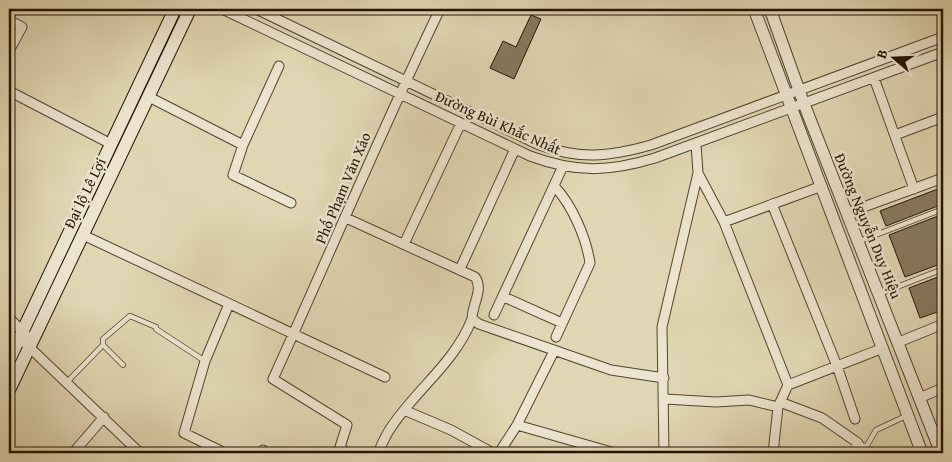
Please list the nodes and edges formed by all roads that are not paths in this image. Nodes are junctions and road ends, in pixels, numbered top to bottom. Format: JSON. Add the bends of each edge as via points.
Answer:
{"nodes":[{"id":1,"x":175,"y":9,"type":"edge"},
{"id":2,"x":190,"y":9,"type":"edge"},
{"id":3,"x":222,"y":9,"type":"edge"},
{"id":4,"x":256,"y":9,"type":"edge"},
{"id":5,"x":440,"y":9,"type":"edge"},
{"id":6,"x":754,"y":9,"type":"edge"},
{"id":7,"x":770,"y":9,"type":"edge"},
{"id":8,"x":9,"y":20,"type":"edge"},
{"id":9,"x":943,"y":37,"type":"edge"},
{"id":10,"x":9,"y":51,"type":"edge"},
{"id":11,"x":943,"y":52,"type":"edge"},
{"id":12,"x":279,"y":66,"type":"dead end"},
{"id":13,"x":874,"y":78,"type":"junction"},
{"id":14,"x":406,"y":80,"type":"junction"},
{"id":15,"x":799,"y":90,"type":"junction"},
{"id":16,"x":9,"y":91,"type":"edge"},
{"id":17,"x":399,"y":94,"type":"junction"},
{"id":18,"x":787,"y":94,"type":"junction"},
{"id":19,"x":149,"y":97,"type":"junction"},
{"id":20,"x":804,"y":104,"type":"junction"},
{"id":21,"x":792,"y":108,"type":"junction"},
{"id":22,"x":943,"y":117,"type":"edge"},
{"id":23,"x":461,"y":123,"type":"junction"},
{"id":24,"x":895,"y":135,"type":"junction"},
{"id":25,"x":111,"y":144,"type":"junction"},
{"id":26,"x":696,"y":144,"type":"junction"},
{"id":27,"x":243,"y":145,"type":"junction"},
{"id":28,"x":515,"y":149,"type":"junction"},
{"id":29,"x":563,"y":166,"type":"junction"},
{"id":30,"x":698,"y":173,"type":"junction"},
{"id":31,"x":943,"y":178,"type":"edge"},
{"id":32,"x":822,"y":186,"type":"junction"},
{"id":33,"x":554,"y":187,"type":"junction"},
{"id":34,"x":914,"y":189,"type":"junction"},
{"id":35,"x":291,"y":203,"type":"dead end"},
{"id":36,"x":772,"y":204,"type":"junction"},
{"id":37,"x":943,"y":209,"type":"edge"},
{"id":38,"x":847,"y":213,"type":"junction"},
{"id":39,"x":346,"y":218,"type":"junction"},
{"id":40,"x":724,"y":222,"type":"junction"},
{"id":41,"x":83,"y":235,"type":"junction"},
{"id":42,"x":858,"y":242,"type":"junction"},
{"id":43,"x":404,"y":244,"type":"junction"},
{"id":44,"x":460,"y":269,"type":"junction"},
{"id":45,"x":943,"y":270,"type":"edge"},
{"id":46,"x":879,"y":294,"type":"junction"},
{"id":47,"x":504,"y":297,"type":"junction"},
{"id":48,"x":229,"y":304,"type":"junction"},
{"id":49,"x":494,"y":315,"type":"dead end"},
{"id":50,"x":9,"y":318,"type":"edge"},
{"id":51,"x":472,"y":319,"type":"junction"},
{"id":52,"x":562,"y":323,"type":"junction"},
{"id":53,"x":943,"y":324,"type":"edge"},
{"id":54,"x":294,"y":334,"type":"junction"},
{"id":55,"x":20,"y":336,"type":"junction"},
{"id":56,"x":556,"y":337,"type":"dead end"},
{"id":57,"x":899,"y":342,"type":"junction"},
{"id":58,"x":32,"y":343,"type":"junction"},
{"id":59,"x":103,"y":345,"type":"junction"},
{"id":60,"x":884,"y":348,"type":"junction"},
{"id":61,"x":554,"y":351,"type":"junction"},
{"id":62,"x":9,"y":360,"type":"edge"},
{"id":63,"x":205,"y":361,"type":"junction"},
{"id":64,"x":123,"y":365,"type":"dead end"},
{"id":65,"x":838,"y":366,"type":"junction"},
{"id":66,"x":385,"y":376,"type":"dead end"},
{"id":67,"x":664,"y":378,"type":"junction"},
{"id":68,"x":67,"y":382,"type":"junction"},
{"id":69,"x":788,"y":385,"type":"junction"},
{"id":70,"x":943,"y":388,"type":"edge"},
{"id":71,"x":9,"y":390,"type":"edge"},
{"id":72,"x":919,"y":398,"type":"junction"},
{"id":73,"x":664,"y":399,"type":"junction"},
{"id":74,"x":779,"y":405,"type":"junction"},
{"id":75,"x":404,"y":410,"type":"junction"},
{"id":76,"x":908,"y":415,"type":"junction"},
{"id":77,"x":104,"y":417,"type":"junction"},
{"id":78,"x":856,"y":419,"type":"dead end"},
{"id":79,"x":517,"y":425,"type":"junction"},
{"id":80,"x":858,"y":443,"type":"junction"},
{"id":81,"x":73,"y":453,"type":"edge"},
{"id":82,"x":139,"y":453,"type":"edge"},
{"id":83,"x":225,"y":453,"type":"edge"},
{"id":84,"x":347,"y":453,"type":"edge"},
{"id":85,"x":378,"y":453,"type":"edge"},
{"id":86,"x":494,"y":453,"type":"edge"},
{"id":87,"x":499,"y":453,"type":"edge"},
{"id":88,"x":615,"y":453,"type":"edge"},
{"id":89,"x":664,"y":453,"type":"edge"},
{"id":90,"x":773,"y":453,"type":"edge"},
{"id":91,"x":854,"y":453,"type":"edge"},
{"id":92,"x":922,"y":453,"type":"edge"},
{"id":93,"x":942,"y":453,"type":"edge"}],
"edges":[{"from":1,"to":25,"type":"main road","name":"Đại lộ Lê Lợi"},
{"from":2,"to":19,"type":"main road","name":"Đại lộ Lê Lợi"},
{"from":3,"to":17,"type":"street","name":"Đường Bùi Khắc Nhất"},
{"from":4,"to":14,"type":"street","name":"Đường Bùi Khắc Nhất"},
{"from":5,"to":14,"type":"street","name":"Phố Phạm Văn Xảo"},
{"from":6,"to":18,"type":"street","name":"Đường Nguyễn Duy Hiệu"},
{"from":7,"to":15,"type":"street","name":"Đường Nguyễn Duy Hiệu"},
{"from":8,"to":10,"type":"street","via":[[22,27]]},
{"from":9,"to":15,"type":"street","name":"Đường Bùi Khắc Nhất"},
{"from":11,"to":13,"type":"street","name":"Đường Bùi Khắc Nhất"},
{"from":12,"to":27,"type":"street"},
{"from":13,"to":20,"type":"street","name":"Đường Bùi Khắc Nhất"},
{"from":13,"to":24,"type":"street"},
{"from":14,"to":17,"type":"street","name":"Phố Phạm Văn Xảo"},
{"from":14,"to":18,"type":"street","name":"Đường Bùi Khắc Nhất","via":[[556,151],[598,156],[651,145]]},
{"from":15,"to":18,"type":"street","name":"Đường Bùi Khắc Nhất"},
{"from":15,"to":20,"type":"street","name":"Đường Nguyễn Duy Hiệu"},
{"from":16,"to":25,"type":"street"},
{"from":17,"to":23,"type":"street","name":"Đường Bùi Khắc Nhất"},
{"from":17,"to":39,"type":"street","name":"Phố Phạm Văn Xảo"},
{"from":18,"to":21,"type":"street","name":"Đường Nguyễn Duy Hiệu"},
{"from":19,"to":27,"type":"street"},
{"from":19,"to":41,"type":"main road","name":"Đại lộ Lê Lợi"},
{"from":20,"to":21,"type":"street","name":"Đường Bùi Khắc Nhất"},
{"from":20,"to":38,"type":"street","name":"Đường Nguyễn Duy Hiệu"},
{"from":21,"to":26,"type":"street","name":"Đường Bùi Khắc Nhất"},
{"from":21,"to":32,"type":"street","name":"Đường Nguyễn Duy Hiệu"},
{"from":22,"to":24,"type":"street"},
{"from":23,"to":28,"type":"street","name":"Đường Bùi Khắc Nhất"},
{"from":23,"to":43,"type":"street"},
{"from":24,"to":34,"type":"street"},
{"from":25,"to":55,"type":"main road","name":"Đại lộ Lê Lợi"},
{"from":26,"to":29,"type":"street","name":"Đường Bùi Khắc Nhất","via":[[628,167],[597,170]]},
{"from":26,"to":30,"type":"street"},
{"from":27,"to":35,"type":"street","via":[[233,175]]},
{"from":28,"to":29,"type":"street","name":"Đường Bùi Khắc Nhất"},
{"from":28,"to":44,"type":"street"},
{"from":29,"to":33,"type":"street"},
{"from":30,"to":40,"type":"street"},
{"from":30,"to":67,"type":"street","via":[[663,317]]},
{"from":31,"to":34,"type":"street"},
{"from":32,"to":36,"type":"street"},
{"from":32,"to":60,"type":"street","name":"Đường Nguyễn Duy Hiệu"},
{"from":33,"to":47,"type":"street"},
{"from":33,"to":52,"type":"street","via":[[573,211],[590,263]]},
{"from":34,"to":38,"type":"street"},
{"from":36,"to":40,"type":"street"},
{"from":36,"to":65,"type":"street"},
{"from":37,"to":42,"type":"lane"},
{"from":38,"to":42,"type":"street","name":"Đường Nguyễn Duy Hiệu"},
{"from":39,"to":43,"type":"street"},
{"from":39,"to":54,"type":"street","name":"Phố Phạm Văn Xảo"},
{"from":40,"to":69,"type":"street"},
{"from":41,"to":48,"type":"street"},
{"from":41,"to":58,"type":"main road","name":"Đại lộ Lê Lợi"},
{"from":42,"to":46,"type":"street","name":"Đường Nguyễn Duy Hiệu"},
{"from":43,"to":44,"type":"street"},
{"from":44,"to":51,"type":"street","via":[[479,283]]},
{"from":45,"to":46,"type":"lane"},
{"from":46,"to":57,"type":"street","name":"Đường Nguyễn Duy Hiệu"},
{"from":47,"to":49,"type":"street"},
{"from":47,"to":52,"type":"street"},
{"from":48,"to":54,"type":"street"},
{"from":48,"to":63,"type":"street"},
{"from":50,"to":55,"type":"street"},
{"from":51,"to":61,"type":"street"},
{"from":51,"to":75,"type":"street","via":[[457,350]]},
{"from":52,"to":56,"type":"street"},
{"from":53,"to":57,"type":"street"},
{"from":54,"to":66,"type":"street"},
{"from":54,"to":84,"type":"street","name":"Phố Phạm Văn Xảo","via":[[273,379],[347,425],[340,446]]},
{"from":55,"to":58,"type":"street"},
{"from":55,"to":62,"type":"main road","name":"Đại lộ Lê Lợi"},
{"from":57,"to":60,"type":"street"},
{"from":57,"to":72,"type":"street","name":"Đường Nguyễn Duy Hiệu"},
{"from":58,"to":68,"type":"street"},
{"from":58,"to":71,"type":"main road","name":"Đại lộ Lê Lợi"},
{"from":59,"to":63,"type":"lane","via":[[103,339],[126,318],[134,317],[156,327],[168,339]]},
{"from":59,"to":64,"type":"lane"},
{"from":59,"to":68,"type":"lane"},
{"from":60,"to":65,"type":"street"},
{"from":60,"to":76,"type":"street","name":"Đường Nguyễn Duy Hiệu"},
{"from":61,"to":67,"type":"street","via":[[610,370]]},
{"from":61,"to":79,"type":"street"},
{"from":63,"to":83,"type":"street","via":[[184,433]]},
{"from":65,"to":69,"type":"street"},
{"from":65,"to":78,"type":"street"},
{"from":67,"to":73,"type":"street"},
{"from":68,"to":77,"type":"street"},
{"from":69,"to":74,"type":"street"},
{"from":70,"to":72,"type":"street"},
{"from":72,"to":93,"type":"street","name":"Đường Nguyễn Duy Hiệu"},
{"from":73,"to":74,"type":"street","via":[[749,400]]},
{"from":73,"to":89,"type":"street"},
{"from":74,"to":80,"type":"street","via":[[822,418]]},
{"from":74,"to":90,"type":"street"},
{"from":75,"to":85,"type":"street","via":[[390,428]]},
{"from":75,"to":86,"type":"street","via":[[452,430]]},
{"from":76,"to":80,"type":"lane","via":[[876,430],[866,447]]},
{"from":76,"to":92,"type":"street","name":"Đường Nguyễn Duy Hiệu"},
{"from":77,"to":81,"type":"street"},
{"from":77,"to":82,"type":"street"},
{"from":79,"to":87,"type":"street"},
{"from":79,"to":88,"type":"street"},
{"from":80,"to":91,"type":"street"}]}
